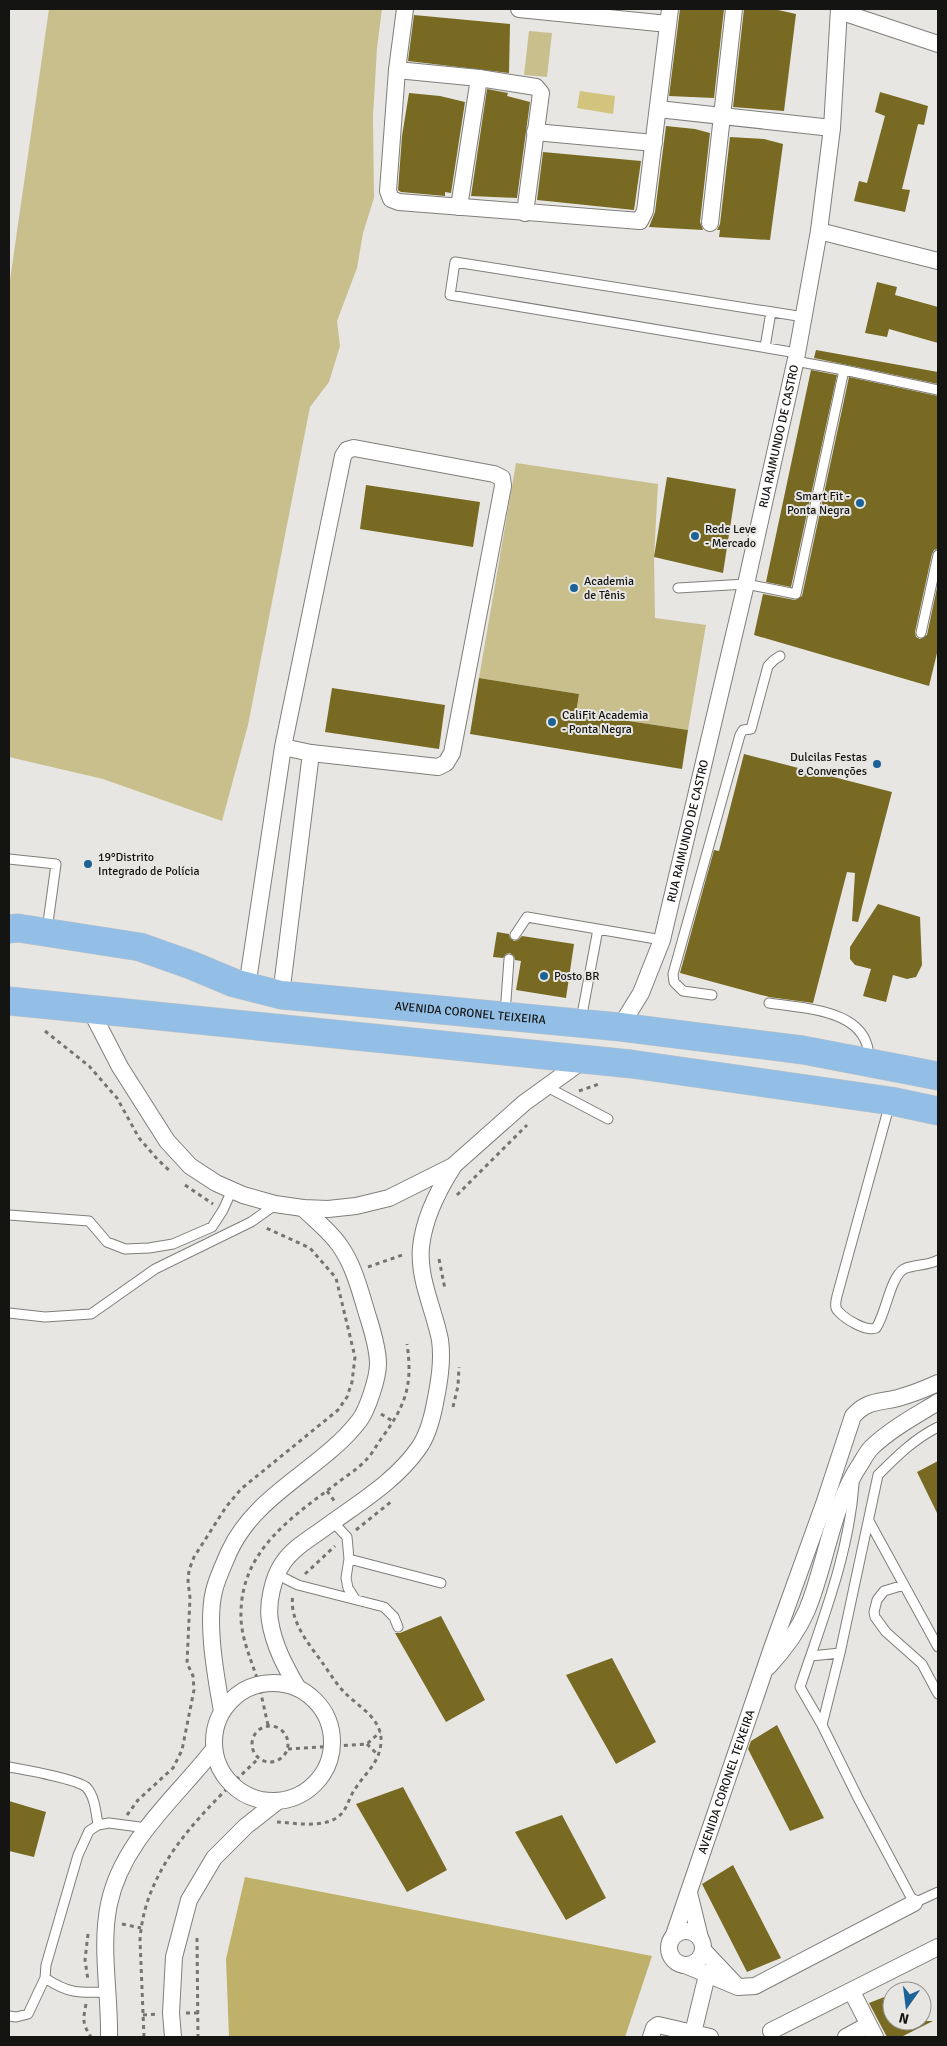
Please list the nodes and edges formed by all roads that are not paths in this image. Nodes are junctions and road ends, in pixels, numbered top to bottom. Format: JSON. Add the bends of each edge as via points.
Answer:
{"nodes":[{"id":1,"x":405,"y":9,"type":"edge"},
{"id":2,"x":519,"y":9,"type":"edge"},
{"id":3,"x":734,"y":9,"type":"edge"},
{"id":4,"x":546,"y":10,"type":"edge"},
{"id":5,"x":839,"y":10,"type":"edge"},
{"id":6,"x":669,"y":17,"type":"edge"},
{"id":7,"x":938,"y":44,"type":"edge"},
{"id":8,"x":397,"y":70,"type":"junction"},
{"id":9,"x":479,"y":78,"type":"junction"},
{"id":10,"x":658,"y":109,"type":"junction"},
{"id":11,"x":722,"y":116,"type":"junction"},
{"id":12,"x":832,"y":128,"type":"junction"},
{"id":13,"x":535,"y":132,"type":"junction"},
{"id":14,"x":654,"y":143,"type":"junction"},
{"id":15,"x":459,"y":207,"type":"junction"},
{"id":16,"x":525,"y":213,"type":"junction"},
{"id":17,"x":710,"y":223,"type":"dead end"},
{"id":18,"x":819,"y":231,"type":"junction"},
{"id":19,"x":938,"y":261,"type":"edge"},
{"id":20,"x":771,"y":312,"type":"junction"},
{"id":21,"x":804,"y":317,"type":"junction"},
{"id":22,"x":765,"y":347,"type":"junction"},
{"id":23,"x":796,"y":357,"type":"junction"},
{"id":24,"x":844,"y":370,"type":"junction"},
{"id":25,"x":938,"y":390,"type":"edge"},
{"id":26,"x":938,"y":555,"type":"edge"},
{"id":27,"x":746,"y":584,"type":"junction"},
{"id":28,"x":678,"y":588,"type":"dead end"},
{"id":29,"x":921,"y":633,"type":"dead end"},
{"id":30,"x":780,"y":656,"type":"dead end"},
{"id":31,"x":283,"y":747,"type":"junction"},
{"id":32,"x":311,"y":752,"type":"junction"},
{"id":33,"x":9,"y":859,"type":"edge"},
{"id":34,"x":598,"y":929,"type":"junction"},
{"id":35,"x":47,"y":933,"type":"junction"},
{"id":36,"x":12,"y":934,"type":"edge"},
{"id":37,"x":515,"y":935,"type":"dead end"},
{"id":38,"x":662,"y":940,"type":"junction"},
{"id":39,"x":509,"y":959,"type":"dead end"},
{"id":40,"x":246,"y":987,"type":"junction"},
{"id":41,"x":281,"y":995,"type":"junction"},
{"id":42,"x":712,"y":995,"type":"dead end"},
{"id":43,"x":12,"y":997,"type":"edge"},
{"id":44,"x":769,"y":1003,"type":"dead end"},
{"id":45,"x":90,"y":1009,"type":"junction"},
{"id":46,"x":504,"y":1016,"type":"junction"},
{"id":47,"x":581,"y":1023,"type":"junction"},
{"id":48,"x":620,"y":1027,"type":"junction"},
{"id":49,"x":586,"y":1059,"type":"junction"},
{"id":50,"x":869,"y":1063,"type":"junction"},
{"id":51,"x":938,"y":1076,"type":"edge"},
{"id":52,"x":547,"y":1087,"type":"junction"},
{"id":53,"x":891,"y":1101,"type":"junction"},
{"id":54,"x":938,"y":1111,"type":"edge"},
{"id":55,"x":608,"y":1119,"type":"dead end"},
{"id":56,"x":453,"y":1166,"type":"junction"},
{"id":57,"x":232,"y":1190,"type":"junction"},
{"id":58,"x":275,"y":1204,"type":"junction"},
{"id":59,"x":303,"y":1208,"type":"junction"},
{"id":60,"x":9,"y":1215,"type":"edge"},
{"id":61,"x":938,"y":1260,"type":"edge"},
{"id":62,"x":9,"y":1312,"type":"edge"},
{"id":63,"x":938,"y":1383,"type":"edge"},
{"id":64,"x":884,"y":1401,"type":"junction"},
{"id":65,"x":938,"y":1402,"type":"edge"},
{"id":66,"x":897,"y":1427,"type":"junction"},
{"id":67,"x":938,"y":1427,"type":"edge"},
{"id":68,"x":846,"y":1434,"type":"junction"},
{"id":69,"x":870,"y":1448,"type":"junction"},
{"id":70,"x":854,"y":1472,"type":"junction"},
{"id":71,"x":869,"y":1520,"type":"junction"},
{"id":72,"x":333,"y":1522,"type":"junction"},
{"id":73,"x":349,"y":1558,"type":"junction"},
{"id":74,"x":276,"y":1574,"type":"junction"},
{"id":75,"x":441,"y":1583,"type":"dead end"},
{"id":76,"x":904,"y":1585,"type":"junction"},
{"id":77,"x":354,"y":1599,"type":"junction"},
{"id":78,"x":398,"y":1627,"type":"dead end"},
{"id":79,"x":938,"y":1647,"type":"edge"},
{"id":80,"x":840,"y":1653,"type":"junction"},
{"id":81,"x":810,"y":1656,"type":"junction"},
{"id":82,"x":765,"y":1671,"type":"junction"},
{"id":83,"x":297,"y":1687,"type":"junction"},
{"id":84,"x":938,"y":1694,"type":"edge"},
{"id":85,"x":222,"y":1711,"type":"junction"},
{"id":86,"x":822,"y":1725,"type":"junction"},
{"id":87,"x":214,"y":1749,"type":"junction"},
{"id":88,"x":9,"y":1767,"type":"edge"},
{"id":89,"x":278,"y":1801,"type":"junction"},
{"id":90,"x":98,"y":1824,"type":"junction"},
{"id":91,"x":147,"y":1828,"type":"junction"},
{"id":92,"x":938,"y":1892,"type":"edge"},
{"id":93,"x":689,"y":1893,"type":"junction"},
{"id":94,"x":914,"y":1903,"type":"junction"},
{"id":95,"x":674,"y":1936,"type":"junction"},
{"id":96,"x":701,"y":1944,"type":"junction"},
{"id":97,"x":938,"y":1947,"type":"edge"},
{"id":98,"x":685,"y":1965,"type":"junction"},
{"id":99,"x":707,"y":1975,"type":"junction"},
{"id":100,"x":45,"y":1978,"type":"junction"},
{"id":101,"x":738,"y":1987,"type":"junction"},
{"id":102,"x":108,"y":1992,"type":"junction"},
{"id":103,"x":852,"y":1992,"type":"junction"},
{"id":104,"x":9,"y":2016,"type":"edge"},
{"id":105,"x":770,"y":2031,"type":"dead end"},
{"id":106,"x":872,"y":2031,"type":"edge"},
{"id":107,"x":692,"y":2032,"type":"junction"},
{"id":108,"x":109,"y":2037,"type":"edge"},
{"id":109,"x":173,"y":2037,"type":"edge"},
{"id":110,"x":652,"y":2037,"type":"edge"},
{"id":111,"x":710,"y":2037,"type":"edge"},
{"id":112,"x":846,"y":2037,"type":"edge"}],
"edges":[{"from":1,"to":8,"type":"street"},
{"from":2,"to":4,"type":"street"},
{"from":3,"to":11,"type":"street"},
{"from":4,"to":6,"type":"street"},
{"from":5,"to":7,"type":"street"},
{"from":5,"to":12,"type":"street","name":"RUA RAIMUNDO DE CASTRO"},
{"from":6,"to":10,"type":"street"},
{"from":8,"to":9,"type":"street"},
{"from":8,"to":15,"type":"street","via":[[388,191],[391,199]]},
{"from":9,"to":13,"type":"street","via":[[536,86],[541,93]]},
{"from":9,"to":15,"type":"street"},
{"from":10,"to":11,"type":"street"},
{"from":10,"to":14,"type":"street"},
{"from":11,"to":12,"type":"street"},
{"from":11,"to":17,"type":"street"},
{"from":12,"to":18,"type":"street","name":"RUA RAIMUNDO DE CASTRO"},
{"from":13,"to":14,"type":"street"},
{"from":13,"to":16,"type":"street"},
{"from":14,"to":16,"type":"street","via":[[645,211],[640,221]]},
{"from":15,"to":16,"type":"street"},
{"from":18,"to":19,"type":"street"},
{"from":18,"to":21,"type":"street","name":"RUA RAIMUNDO DE CASTRO"},
{"from":20,"to":21,"type":"lane"},
{"from":20,"to":22,"type":"lane"},
{"from":20,"to":22,"type":"lane","via":[[455,262],[450,295]]},
{"from":21,"to":23,"type":"street","name":"RUA RAIMUNDO DE CASTRO"},
{"from":22,"to":23,"type":"lane"},
{"from":23,"to":24,"type":"lane"},
{"from":23,"to":27,"type":"street","name":"RUA RAIMUNDO DE CASTRO"},
{"from":24,"to":25,"type":"lane"},
{"from":24,"to":27,"type":"lane","via":[[796,594]]},
{"from":26,"to":29,"type":"lane"},
{"from":27,"to":28,"type":"lane"},
{"from":27,"to":38,"type":"street","name":"RUA RAIMUNDO DE CASTRO"},
{"from":30,"to":42,"type":"lane","via":[[768,666],[750,729],[743,730],[740,735],[673,974],[674,982],[683,991]]},
{"from":31,"to":32,"type":"street"},
{"from":31,"to":32,"type":"street","via":[[343,456],[347,450],[354,448],[502,478],[504,486],[452,752],[446,763],[438,766]]},
{"from":31,"to":40,"type":"street"},
{"from":32,"to":41,"type":"street"},
{"from":33,"to":35,"type":"lane","via":[[56,864]]},
{"from":34,"to":37,"type":"lane","via":[[527,917]]},
{"from":34,"to":38,"type":"lane"},
{"from":34,"to":47,"type":"lane"},
{"from":35,"to":36,"type":"highway","name":"AVENIDA CORONEL TEIXEIRA"},
{"from":35,"to":40,"type":"highway","name":"AVENIDA CORONEL TEIXEIRA","via":[[140,947]]},
{"from":38,"to":48,"type":"street","name":"RUA RAIMUNDO DE CASTRO","via":[[641,993]]},
{"from":39,"to":46,"type":"lane"},
{"from":40,"to":41,"type":"highway","name":"AVENIDA CORONEL TEIXEIRA"},
{"from":41,"to":46,"type":"highway","name":"AVENIDA CORONEL TEIXEIRA"},
{"from":43,"to":45,"type":"highway"},
{"from":44,"to":50,"type":"lane","via":[[836,1014],[864,1036]]},
{"from":45,"to":49,"type":"highway"},
{"from":45,"to":57,"type":"street","via":[[120,1067],[167,1141],[190,1166]]},
{"from":46,"to":47,"type":"highway","name":"AVENIDA CORONEL TEIXEIRA"},
{"from":47,"to":48,"type":"highway","name":"AVENIDA CORONEL TEIXEIRA"},
{"from":48,"to":50,"type":"highway","name":"AVENIDA CORONEL TEIXEIRA","via":[[803,1050]]},
{"from":49,"to":52,"type":"street"},
{"from":49,"to":53,"type":"highway"},
{"from":50,"to":51,"type":"highway","name":"AVENIDA CORONEL TEIXEIRA"},
{"from":52,"to":55,"type":"lane"},
{"from":52,"to":56,"type":"street","via":[[524,1103]]},
{"from":53,"to":54,"type":"highway"},
{"from":53,"to":61,"type":"lane","via":[[836,1307],[860,1326],[872,1330],[876,1328],[896,1277],[903,1270]]},
{"from":56,"to":59,"type":"street","via":[[389,1198],[356,1206]]},
{"from":56,"to":72,"type":"street","via":[[429,1211],[421,1249],[424,1282],[440,1341],[440,1378],[432,1420],[419,1449],[392,1478]]},
{"from":57,"to":58,"type":"street"},
{"from":57,"to":60,"type":"lane","via":[[212,1227],[173,1244],[149,1248],[125,1249],[107,1242],[89,1221]]},
{"from":58,"to":59,"type":"street"},
{"from":58,"to":62,"type":"lane","via":[[251,1222],[155,1269],[91,1314],[45,1317]]},
{"from":59,"to":85,"type":"street","via":[[340,1246],[353,1272],[372,1328],[378,1365],[360,1420],[331,1449],[280,1488],[250,1521],[230,1550],[214,1591],[212,1625]]},
{"from":63,"to":64,"type":"street"},
{"from":64,"to":66,"type":"street"},
{"from":64,"to":68,"type":"street","via":[[862,1407],[853,1416]]},
{"from":65,"to":66,"type":"street"},
{"from":66,"to":69,"type":"street"},
{"from":67,"to":71,"type":"lane","via":[[921,1436],[878,1475]]},
{"from":68,"to":69,"type":"street"},
{"from":68,"to":82,"type":"street","name":"AVENIDA CORONEL TEIXEIRA"},
{"from":69,"to":70,"type":"street"},
{"from":70,"to":81,"type":"lane","via":[[852,1509],[841,1560]]},
{"from":70,"to":82,"type":"street","via":[[806,1612],[784,1650]]},
{"from":71,"to":76,"type":"lane"},
{"from":71,"to":80,"type":"lane"},
{"from":72,"to":73,"type":"lane","via":[[347,1537]]},
{"from":72,"to":74,"type":"street","via":[[284,1561]]},
{"from":73,"to":75,"type":"lane"},
{"from":73,"to":77,"type":"lane","via":[[346,1578]]},
{"from":74,"to":77,"type":"lane","via":[[298,1585]]},
{"from":74,"to":83,"type":"street","via":[[269,1620],[277,1650]]},
{"from":76,"to":79,"type":"lane"},
{"from":76,"to":84,"type":"lane","via":[[884,1591],[877,1600],[875,1617],[886,1632],[922,1664]]},
{"from":77,"to":78,"type":"lane","via":[[384,1607]]},
{"from":80,"to":81,"type":"lane"},
{"from":80,"to":86,"type":"lane"},
{"from":81,"to":86,"type":"lane","via":[[800,1687]]},
{"from":82,"to":93,"type":"street","name":"AVENIDA CORONEL TEIXEIRA"},
{"from":83,"to":85,"type":"street","via":[[280,1683],[258,1684],[233,1698]]},
{"from":83,"to":89,"type":"street","via":[[312,1697],[331,1725],[330,1760],[323,1775],[311,1788],[296,1797]]},
{"from":85,"to":87,"type":"street","via":[[215,1729]]},
{"from":86,"to":94,"type":"lane"},
{"from":87,"to":89,"type":"street","via":[[219,1766],[231,1785],[260,1800]]},
{"from":87,"to":91,"type":"street"},
{"from":88,"to":90,"type":"lane","via":[[60,1777],[86,1787],[94,1801]]},
{"from":89,"to":109,"type":"street","via":[[246,1826],[214,1858],[188,1900],[174,1957]]},
{"from":90,"to":91,"type":"lane"},
{"from":90,"to":100,"type":"lane","via":[[89,1831],[78,1855]]},
{"from":91,"to":102,"type":"street","via":[[121,1868],[109,1905],[106,1942]]},
{"from":92,"to":94,"type":"lane"},
{"from":93,"to":95,"type":"street","name":"AVENIDA CORONEL TEIXEIRA"},
{"from":93,"to":96,"type":"street"},
{"from":94,"to":101,"type":"street","via":[[755,1986]]},
{"from":95,"to":96,"type":"street","via":[[685,1931],[696,1934]]},
{"from":95,"to":98,"type":"street","name":"AVENIDA CORONEL TEIXEIRA","via":[[670,1954],[678,1963]]},
{"from":96,"to":98,"type":"street","via":[[697,1962]]},
{"from":96,"to":101,"type":"street"},
{"from":97,"to":103,"type":"street"},
{"from":98,"to":99,"type":"street","name":"AVENIDA CORONEL TEIXEIRA"},
{"from":99,"to":101,"type":"street","name":"AVENIDA CORONEL TEIXEIRA"},
{"from":99,"to":107,"type":"street"},
{"from":100,"to":102,"type":"lane","via":[[66,1990]]},
{"from":100,"to":104,"type":"lane","via":[[28,2014]]},
{"from":102,"to":108,"type":"street"},
{"from":103,"to":105,"type":"street"},
{"from":103,"to":106,"type":"street"},
{"from":106,"to":112,"type":"street"},
{"from":107,"to":110,"type":"street","via":[[658,2025]]},
{"from":107,"to":111,"type":"street"}]}
